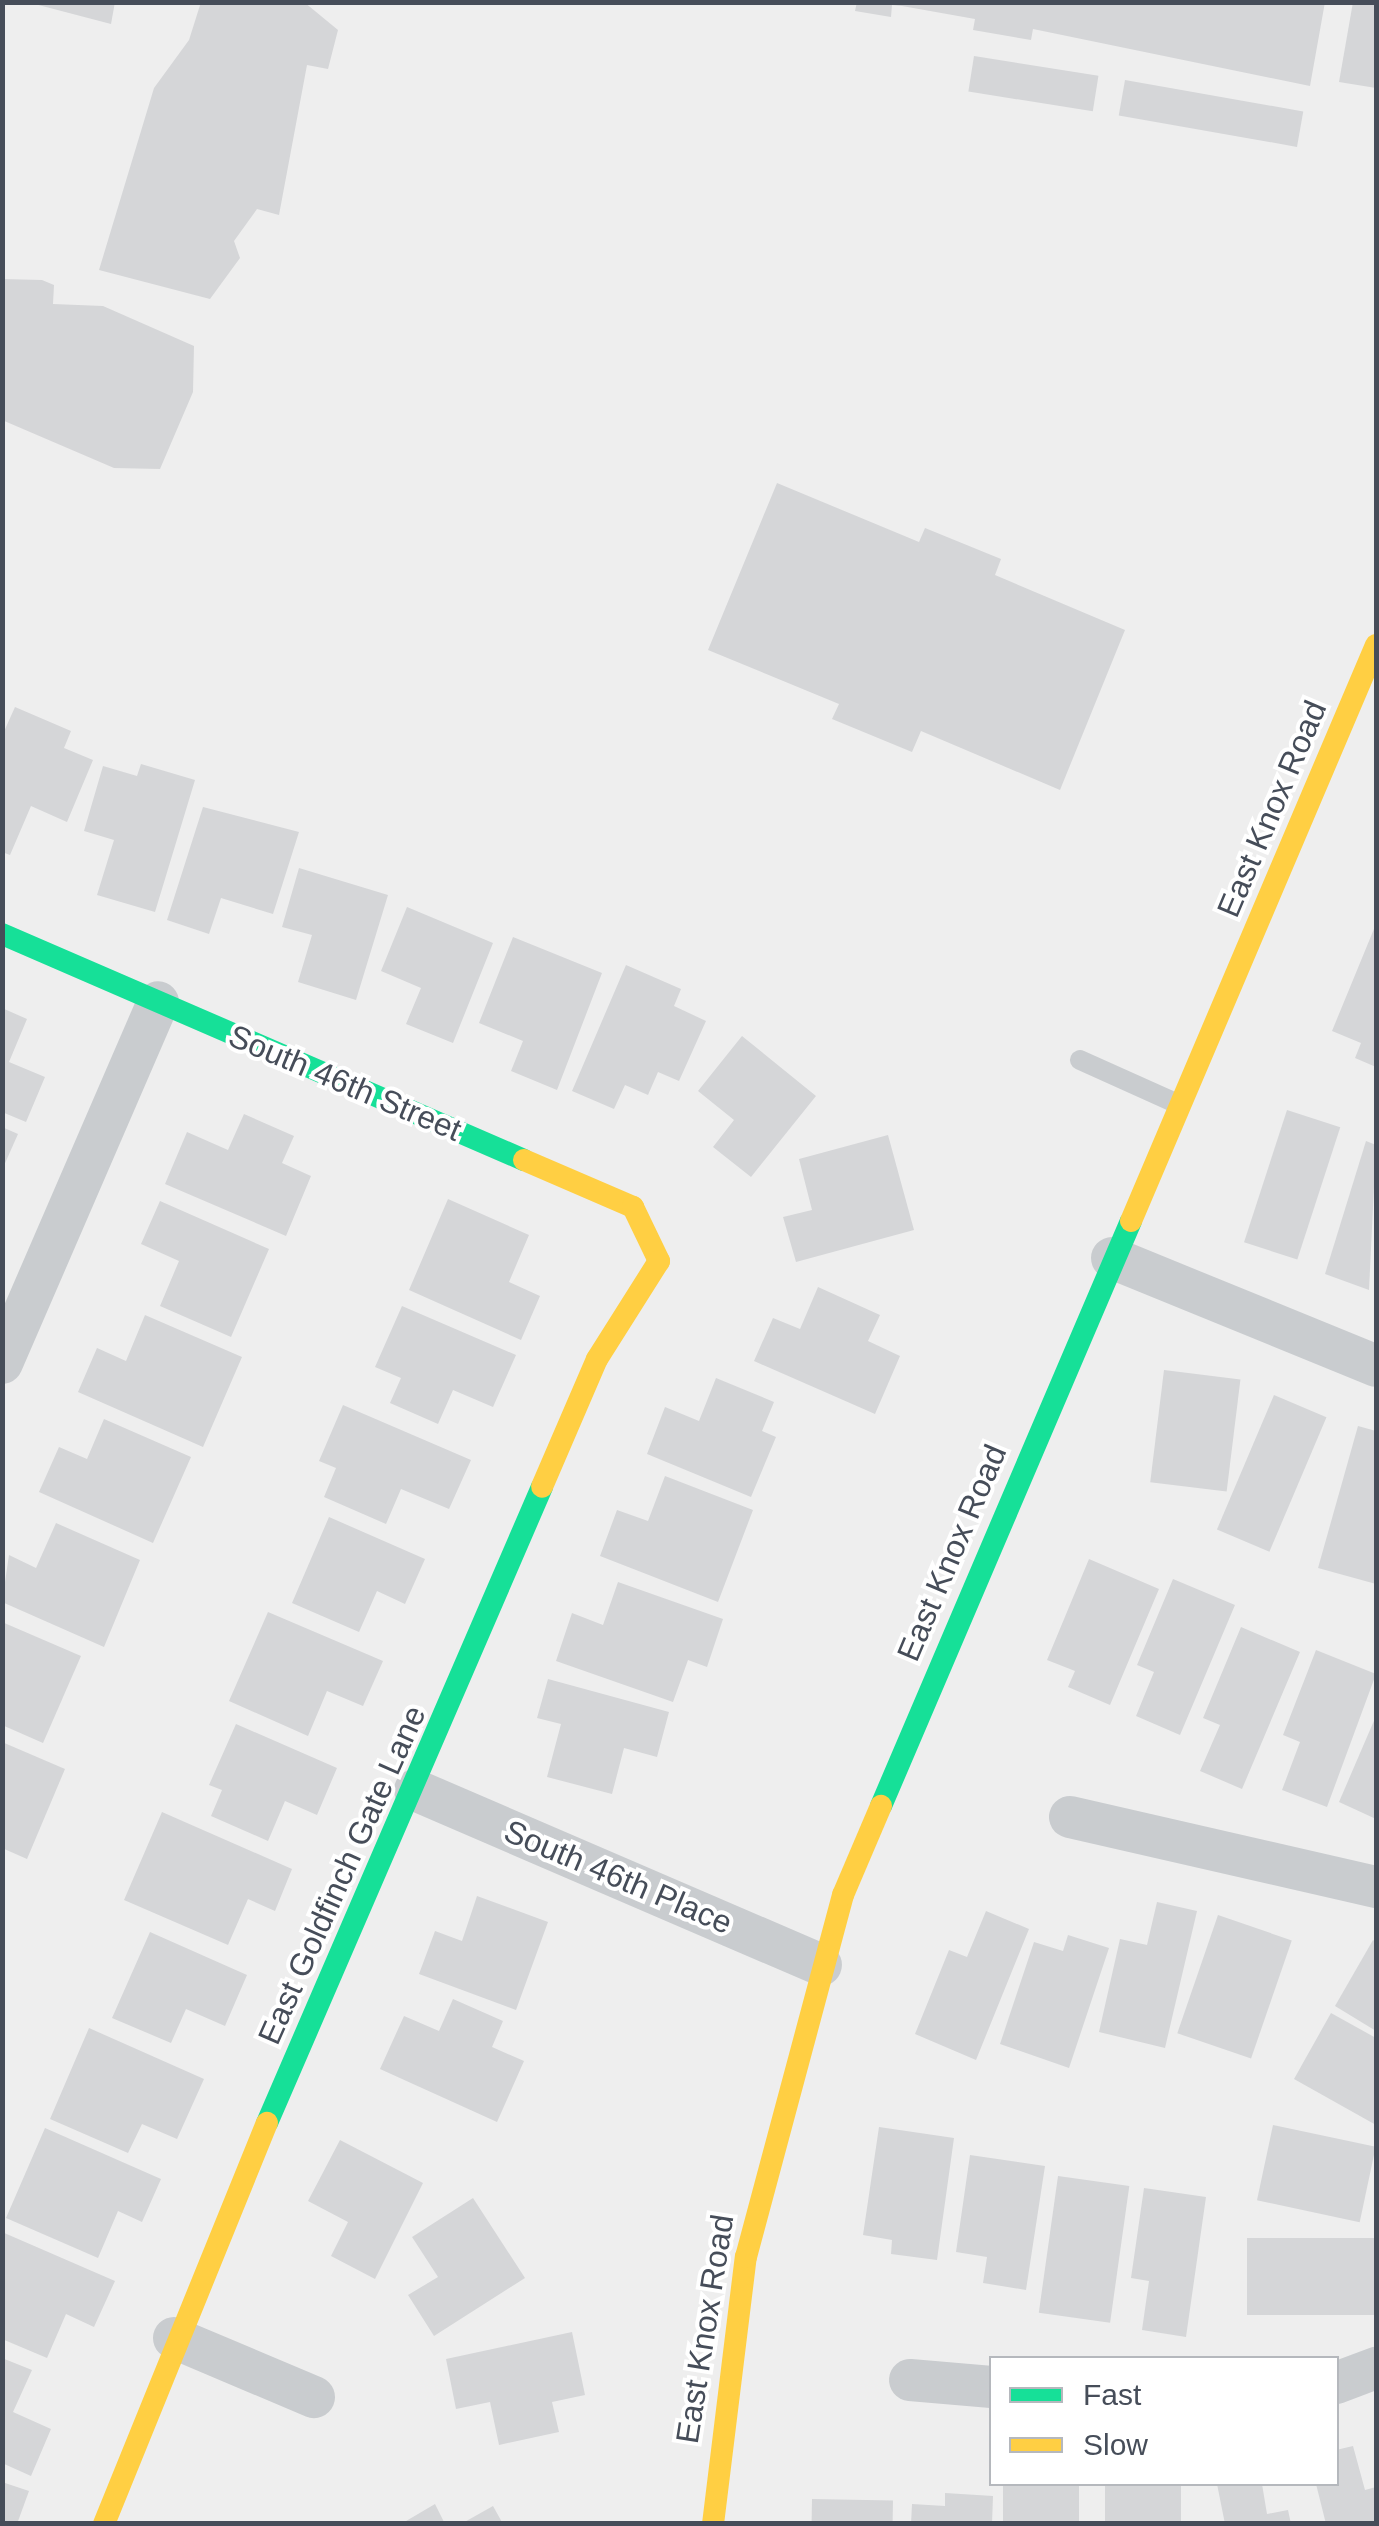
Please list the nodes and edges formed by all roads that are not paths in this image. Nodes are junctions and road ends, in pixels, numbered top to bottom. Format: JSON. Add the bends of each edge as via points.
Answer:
{"nodes":[{"id":1,"x":1376,"y":645,"type":"edge"},
{"id":2,"x":2,"y":934,"type":"edge"},
{"id":3,"x":158,"y":1002,"type":"junction"},
{"id":4,"x":1080,"y":1060,"type":"dead end"},
{"id":5,"x":1180,"y":1105,"type":"junction"},
{"id":6,"x":1112,"y":1258,"type":"junction"},
{"id":7,"x":658,"y":1261,"type":"joint"},
{"id":8,"x":2,"y":1363,"type":"edge"},
{"id":9,"x":1376,"y":1366,"type":"edge"},
{"id":10,"x":415,"y":1790,"type":"junction"},
{"id":11,"x":1070,"y":1817,"type":"dead end"},
{"id":12,"x":1376,"y":1886,"type":"edge"},
{"id":13,"x":821,"y":1965,"type":"junction"},
{"id":14,"x":174,"y":2338,"type":"junction"},
{"id":15,"x":1376,"y":2368,"type":"edge"},
{"id":16,"x":910,"y":2380,"type":"dead end"},
{"id":17,"x":1339,"y":2382,"type":"edge"},
{"id":18,"x":989,"y":2387,"type":"edge"},
{"id":19,"x":314,"y":2397,"type":"dead end"},
{"id":20,"x":104,"y":2524,"type":"edge"},
{"id":21,"x":713,"y":2524,"type":"edge"}],
"edges":[{"from":1,"to":5,"type":"street","name":"East Knox Road"},
{"from":2,"to":3,"type":"street","name":"South 46th Street"},
{"from":3,"to":7,"type":"street","name":"South 46th Street","via":[[633,1208]]},
{"from":3,"to":8,"type":"street"},
{"from":4,"to":5,"type":"lane"},
{"from":5,"to":6,"type":"street","name":"East Knox Road"},
{"from":6,"to":9,"type":"street"},
{"from":6,"to":13,"type":"street","name":"East Knox Road"},
{"from":7,"to":10,"type":"street","name":"East Goldfinch Gate Lane","via":[[597,1359]]},
{"from":10,"to":13,"type":"street","name":"South 46th Place"},
{"from":10,"to":14,"type":"street","name":"East Goldfinch Gate Lane"},
{"from":11,"to":12,"type":"street"},
{"from":13,"to":21,"type":"street","name":"East Knox Road","via":[[746,2256]]},
{"from":14,"to":19,"type":"street"},
{"from":14,"to":20,"type":"street","name":"East Goldfinch Gate Lane"},
{"from":15,"to":17,"type":"street"},
{"from":16,"to":18,"type":"street"}]}
